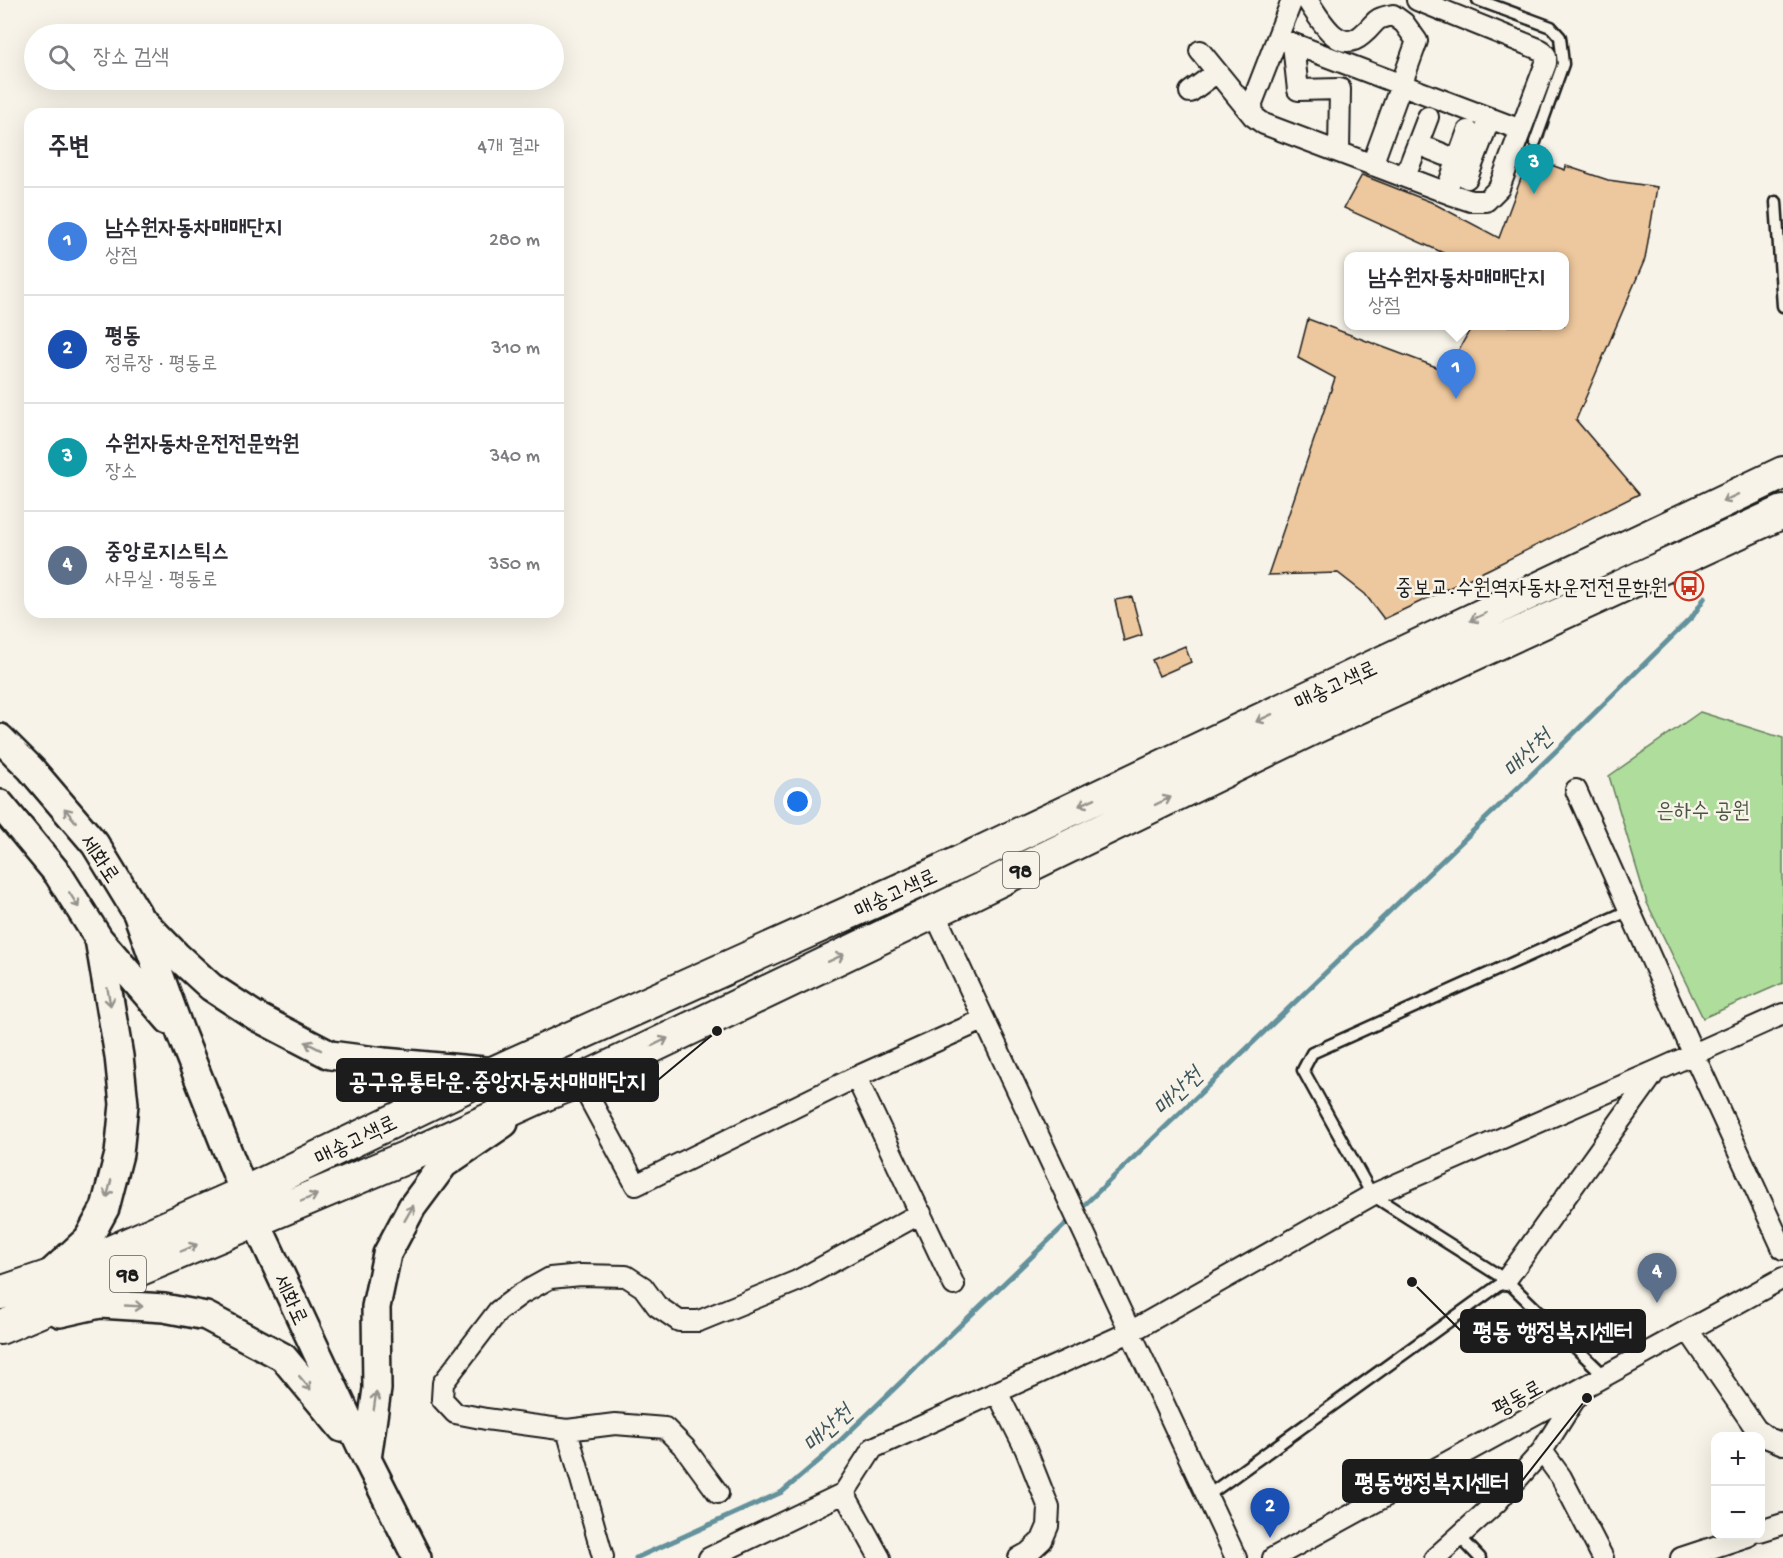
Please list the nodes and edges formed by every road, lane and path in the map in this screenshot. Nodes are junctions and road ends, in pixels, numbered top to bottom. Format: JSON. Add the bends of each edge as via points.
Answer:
{"nodes":[{"id":1,"x":1293,"y":0,"type":"edge"},
{"id":2,"x":1307,"y":0,"type":"edge"},
{"id":3,"x":1418,"y":0,"type":"edge"},
{"id":4,"x":1478,"y":0,"type":"edge"},
{"id":5,"x":1285,"y":41,"type":"junction"},
{"id":6,"x":1200,"y":51,"type":"dead end"},
{"id":7,"x":1217,"y":72,"type":"junction"},
{"id":8,"x":1401,"y":85,"type":"junction"},
{"id":9,"x":1190,"y":92,"type":"dead end"},
{"id":10,"x":1447,"y":102,"type":"junction"},
{"id":11,"x":1253,"y":116,"type":"junction"},
{"id":12,"x":1490,"y":118,"type":"junction"},
{"id":13,"x":1420,"y":124,"type":"dead end"},
{"id":14,"x":1528,"y":136,"type":"junction"},
{"id":15,"x":1340,"y":152,"type":"junction"},
{"id":16,"x":1372,"y":165,"type":"junction"},
{"id":17,"x":1475,"y":170,"type":"dead end"},
{"id":18,"x":1405,"y":177,"type":"junction"},
{"id":19,"x":1446,"y":192,"type":"junction"},
{"id":20,"x":1776,"y":202,"type":"dead end"},
{"id":21,"x":1783,"y":306,"type":"edge"},
{"id":22,"x":1783,"y":473,"type":"edge"},
{"id":23,"x":1783,"y":512,"type":"edge"},
{"id":24,"x":0,"y":738,"type":"edge"},
{"id":25,"x":1576,"y":790,"type":"dead end"},
{"id":26,"x":0,"y":804,"type":"edge"},
{"id":27,"x":928,"y":896,"type":"junction"},
{"id":28,"x":1630,"y":910,"type":"junction"},
{"id":29,"x":137,"y":913,"type":"junction"},
{"id":30,"x":99,"y":939,"type":"junction"},
{"id":31,"x":1783,"y":1014,"type":"edge"},
{"id":32,"x":983,"y":1020,"type":"junction"},
{"id":33,"x":181,"y":1034,"type":"junction"},
{"id":34,"x":1694,"y":1055,"type":"junction"},
{"id":35,"x":1656,"y":1071,"type":"junction"},
{"id":36,"x":495,"y":1072,"type":"junction"},
{"id":37,"x":856,"y":1077,"type":"junction"},
{"id":38,"x":580,"y":1081,"type":"junction"},
{"id":39,"x":546,"y":1094,"type":"junction"},
{"id":40,"x":1372,"y":1195,"type":"junction"},
{"id":41,"x":250,"y":1207,"type":"junction"},
{"id":42,"x":921,"y":1213,"type":"junction"},
{"id":43,"x":1783,"y":1249,"type":"edge"},
{"id":44,"x":49,"y":1275,"type":"junction"},
{"id":45,"x":1783,"y":1278,"type":"edge"},
{"id":46,"x":1506,"y":1280,"type":"junction"},
{"id":47,"x":954,"y":1285,"type":"dead end"},
{"id":48,"x":0,"y":1293,"type":"edge"},
{"id":49,"x":7,"y":1326,"type":"edge"},
{"id":50,"x":1688,"y":1330,"type":"junction"},
{"id":51,"x":1130,"y":1332,"type":"junction"},
{"id":52,"x":1605,"y":1376,"type":"junction"},
{"id":53,"x":1581,"y":1389,"type":"junction"},
{"id":54,"x":997,"y":1392,"type":"junction"},
{"id":55,"x":567,"y":1430,"type":"junction"},
{"id":56,"x":1783,"y":1444,"type":"edge"},
{"id":57,"x":1542,"y":1451,"type":"junction"},
{"id":58,"x":367,"y":1459,"type":"junction"},
{"id":59,"x":718,"y":1493,"type":"dead end"},
{"id":60,"x":844,"y":1493,"type":"junction"},
{"id":61,"x":1207,"y":1496,"type":"junction"},
{"id":62,"x":1783,"y":1524,"type":"edge"},
{"id":63,"x":1765,"y":1530,"type":"edge"},
{"id":64,"x":1459,"y":1536,"type":"junction"},
{"id":65,"x":1736,"y":1540,"type":"edge"},
{"id":66,"x":603,"y":1557,"type":"edge"},
{"id":67,"x":417,"y":1558,"type":"edge"},
{"id":68,"x":709,"y":1558,"type":"edge"},
{"id":69,"x":880,"y":1558,"type":"edge"},
{"id":70,"x":1019,"y":1558,"type":"edge"},
{"id":71,"x":1236,"y":1558,"type":"edge"},
{"id":72,"x":1274,"y":1558,"type":"edge"},
{"id":73,"x":1435,"y":1558,"type":"edge"},
{"id":74,"x":1480,"y":1558,"type":"edge"},
{"id":75,"x":1603,"y":1558,"type":"edge"},
{"id":76,"x":1681,"y":1558,"type":"edge"}],
"edges":[{"from":1,"to":5,"type":"street"},
{"from":2,"to":8,"type":"street","via":[[1333,36],[1342,41],[1352,42],[1362,36],[1378,18],[1394,15],[1404,23],[1417,41]]},
{"from":3,"to":14,"type":"street","via":[[1541,50],[1546,56]]},
{"from":4,"to":14,"type":"lane","via":[[1551,27],[1560,38],[1563,64]]},
{"from":5,"to":8,"type":"street"},
{"from":5,"to":11,"type":"street","via":[[1252,103]]},
{"from":5,"to":15,"type":"street","via":[[1298,90],[1340,89]]},
{"from":6,"to":7,"type":"street"},
{"from":7,"to":9,"type":"street"},
{"from":7,"to":11,"type":"street"},
{"from":8,"to":10,"type":"street"},
{"from":8,"to":16,"type":"street"},
{"from":10,"to":12,"type":"street"},
{"from":10,"to":19,"type":"street"},
{"from":11,"to":15,"type":"street","via":[[1264,124]]},
{"from":12,"to":14,"type":"street"},
{"from":12,"to":17,"type":"street"},
{"from":13,"to":18,"type":"street"},
{"from":14,"to":19,"type":"street","via":[[1499,188],[1485,201],[1471,201]]},
{"from":15,"to":16,"type":"street"},
{"from":16,"to":18,"type":"street"},
{"from":18,"to":19,"type":"street"},
{"from":20,"to":21,"type":"lane"},
{"from":22,"to":27,"type":"main road","name":"매송고색로","one_way":true},
{"from":27,"to":23,"type":"main road","name":"매송고색로","number":"98","one_way":true,"via":[[1313,728]]},
{"from":29,"to":24,"type":"main road","name":"세화로","one_way":true,"via":[[95,844],[32,769]]},
{"from":25,"to":28,"type":"street"},
{"from":26,"to":30,"type":"main road","name":"세화로","one_way":true,"via":[[58,874]]},
{"from":27,"to":32,"type":"street"},
{"from":27,"to":36,"type":"main road","name":"매송고색로"},
{"from":38,"to":27,"type":"main road","name":"매송고색로","number":"98","one_way":true},
{"from":28,"to":34,"type":"street"},
{"from":28,"to":40,"type":"lane","via":[[1312,1053],[1303,1070]]},
{"from":29,"to":33,"type":"main road","name":"세화로"},
{"from":36,"to":29,"type":"main road","one_way":true,"via":[[330,1055],[257,1017],[211,987]]},
{"from":30,"to":33,"type":"main road","name":"세화로"},
{"from":30,"to":44,"type":"main road","one_way":true,"via":[[123,1092],[119,1154],[105,1208],[88,1239]]},
{"from":31,"to":34,"type":"street"},
{"from":32,"to":37,"type":"street"},
{"from":32,"to":51,"type":"street"},
{"from":33,"to":41,"type":"main road","name":"세화로"},
{"from":34,"to":35,"type":"street"},
{"from":34,"to":43,"type":"street"},
{"from":35,"to":40,"type":"street"},
{"from":35,"to":46,"type":"street"},
{"from":36,"to":41,"type":"main road","name":"매송고색로"},
{"from":37,"to":38,"type":"street","via":[[636,1185]]},
{"from":37,"to":42,"type":"street"},
{"from":38,"to":39,"type":"main road","name":"매송고색로","number":"98"},
{"from":41,"to":39,"type":"main road","name":"매송고색로","number":"98","one_way":true,"via":[[407,1157]]},
{"from":58,"to":39,"type":"main road","one_way":true,"via":[[377,1389],[376,1308],[387,1254],[412,1207],[444,1164]]},
{"from":40,"to":46,"type":"lane"},
{"from":40,"to":51,"type":"street"},
{"from":41,"to":44,"type":"main road","name":"매송고색로"},
{"from":49,"to":41,"type":"main road","name":"매송고색로","number":"98","one_way":true},
{"from":41,"to":58,"type":"main road","name":"세화로"},
{"from":42,"to":47,"type":"street"},
{"from":42,"to":55,"type":"street","via":[[796,1281],[699,1321],[679,1321],[626,1276],[550,1278],[521,1294],[498,1311],[468,1348],[443,1383],[442,1399],[455,1413]]},
{"from":44,"to":48,"type":"main road","name":"매송고색로"},
{"from":45,"to":50,"type":"street","name":"평동로"},
{"from":46,"to":52,"type":"lane"},
{"from":46,"to":61,"type":"lane"},
{"from":49,"to":58,"type":"main road","one_way":true,"via":[[100,1304],[164,1308],[206,1316],[283,1357]]},
{"from":50,"to":52,"type":"street","name":"평동로"},
{"from":50,"to":56,"type":"street","via":[[1756,1429]]},
{"from":51,"to":54,"type":"street"},
{"from":51,"to":61,"type":"street"},
{"from":52,"to":53,"type":"street","name":"평동로"},
{"from":53,"to":57,"type":"street"},
{"from":53,"to":72,"type":"street","name":"평동로"},
{"from":54,"to":60,"type":"street","via":[[873,1448]]},
{"from":54,"to":70,"type":"street","via":[[1049,1508],[1042,1540]]},
{"from":55,"to":59,"type":"street","via":[[615,1424],[665,1428]]},
{"from":55,"to":66,"type":"street"},
{"from":57,"to":64,"type":"street","via":[[1497,1502]]},
{"from":57,"to":75,"type":"street","via":[[1561,1477]]},
{"from":58,"to":67,"type":"main road","name":"세화로"},
{"from":60,"to":68,"type":"street"},
{"from":60,"to":69,"type":"street"},
{"from":61,"to":71,"type":"street"},
{"from":62,"to":63,"type":"street"},
{"from":64,"to":73,"type":"street"},
{"from":64,"to":74,"type":"lane"},
{"from":65,"to":76,"type":"street"}]}
